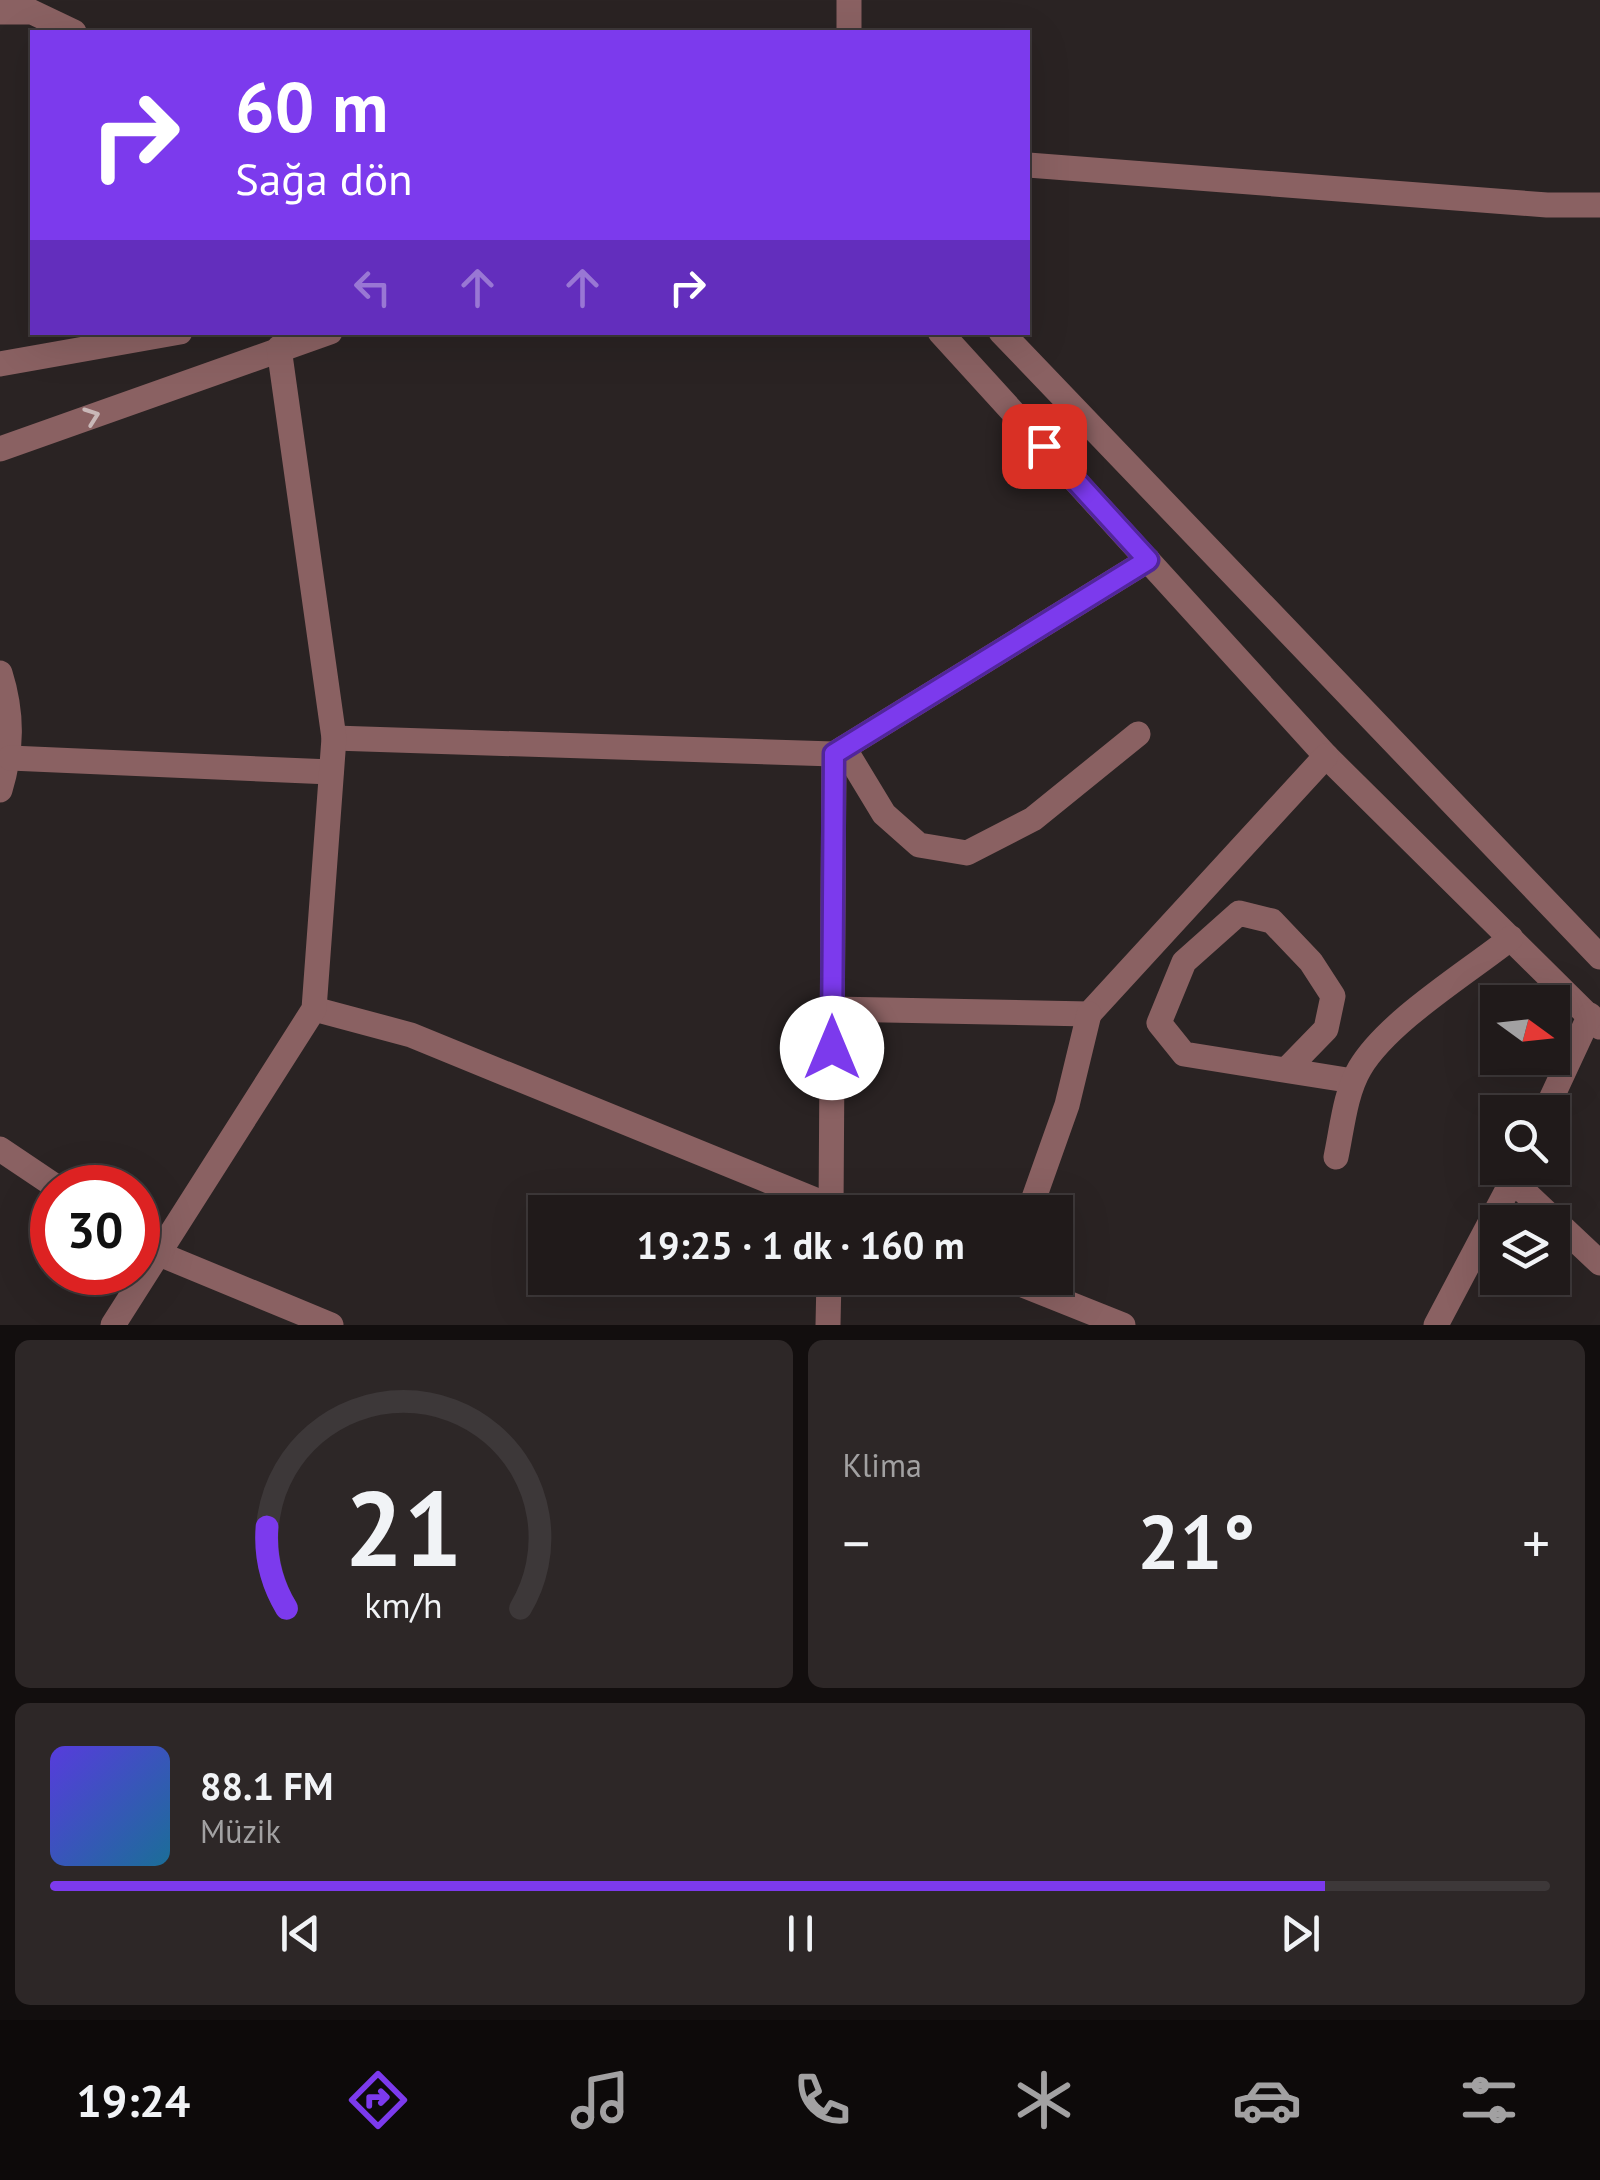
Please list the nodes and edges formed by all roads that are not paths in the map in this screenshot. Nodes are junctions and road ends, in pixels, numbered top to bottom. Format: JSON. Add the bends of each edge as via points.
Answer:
{"nodes":[{"id":1,"x":849,"y":0,"type":"edge"},
{"id":2,"x":29,"y":6,"type":"edge"},
{"id":3,"x":0,"y":12,"type":"edge"},
{"id":4,"x":71,"y":30,"type":"edge"},
{"id":5,"x":850,"y":30,"type":"edge"},
{"id":6,"x":1030,"y":165,"type":"edge"},
{"id":7,"x":1600,"y":205,"type":"edge"},
{"id":8,"x":163,"y":335,"type":"edge"},
{"id":9,"x":320,"y":335,"type":"edge"},
{"id":10,"x":943,"y":335,"type":"edge"},
{"id":11,"x":1004,"y":335,"type":"edge"},
{"id":12,"x":279,"y":348,"type":"junction"},
{"id":13,"x":0,"y":364,"type":"edge"},
{"id":14,"x":0,"y":448,"type":"edge"},
{"id":15,"x":1148,"y":560,"type":"junction"},
{"id":16,"x":0,"y":673,"type":"edge"},
{"id":17,"x":1138,"y":734,"type":"dead end"},
{"id":18,"x":334,"y":738,"type":"junction"},
{"id":19,"x":839,"y":751,"type":"junction"},
{"id":20,"x":1326,"y":756,"type":"junction"},
{"id":21,"x":10,"y":758,"type":"junction"},
{"id":22,"x":331,"y":772,"type":"junction"},
{"id":23,"x":0,"y":790,"type":"edge"},
{"id":24,"x":1511,"y":938,"type":"junction"},
{"id":25,"x":1600,"y":957,"type":"edge"},
{"id":26,"x":314,"y":1009,"type":"junction"},
{"id":27,"x":832,"y":1009,"type":"junction"},
{"id":28,"x":1089,"y":1014,"type":"junction"},
{"id":29,"x":1595,"y":1021,"type":"edge"},
{"id":30,"x":1289,"y":1068,"type":"junction"},
{"id":31,"x":1353,"y":1081,"type":"junction"},
{"id":32,"x":1554,"y":1095,"type":"edge"},
{"id":33,"x":0,"y":1149,"type":"edge"},
{"id":34,"x":1336,"y":1157,"type":"dead end"},
{"id":35,"x":30,"y":1169,"type":"edge"},
{"id":36,"x":1510,"y":1185,"type":"edge"},
{"id":37,"x":1526,"y":1185,"type":"edge"},
{"id":38,"x":796,"y":1195,"type":"edge"},
{"id":39,"x":835,"y":1195,"type":"edge"},
{"id":40,"x":1035,"y":1195,"type":"edge"},
{"id":41,"x":160,"y":1228,"type":"edge"},
{"id":42,"x":160,"y":1252,"type":"edge"},
{"id":43,"x":1600,"y":1262,"type":"edge"},
{"id":44,"x":126,"y":1295,"type":"edge"},
{"id":45,"x":829,"y":1295,"type":"edge"},
{"id":46,"x":1042,"y":1295,"type":"edge"},
{"id":47,"x":1092,"y":1319,"type":"edge"},
{"id":48,"x":113,"y":1325,"type":"edge"},
{"id":49,"x":331,"y":1325,"type":"edge"},
{"id":50,"x":828,"y":1325,"type":"edge"},
{"id":51,"x":1122,"y":1325,"type":"edge"},
{"id":52,"x":1436,"y":1325,"type":"edge"}],
"edges":[{"from":1,"to":5,"type":"street"},
{"from":2,"to":3,"type":"street"},
{"from":2,"to":4,"type":"street"},
{"from":6,"to":7,"type":"street"},
{"from":8,"to":13,"type":"street"},
{"from":9,"to":12,"type":"street"},
{"from":10,"to":15,"type":"street"},
{"from":11,"to":25,"type":"street"},
{"from":14,"to":12,"type":"street","one_way":true},
{"from":12,"to":18,"type":"street"},
{"from":15,"to":19,"type":"street"},
{"from":15,"to":20,"type":"street"},
{"from":16,"to":21,"type":"street","via":[[10,704]]},
{"from":17,"to":19,"type":"street","via":[[1033,819],[967,853],[919,845],[884,814]]},
{"from":18,"to":19,"type":"street"},
{"from":18,"to":22,"type":"street"},
{"from":19,"to":27,"type":"street"},
{"from":20,"to":24,"type":"street"},
{"from":20,"to":28,"type":"street"},
{"from":21,"to":22,"type":"street"},
{"from":21,"to":23,"type":"street"},
{"from":22,"to":26,"type":"street"},
{"from":24,"to":29,"type":"street"},
{"from":24,"to":31,"type":"street","via":[[1400,1026]]},
{"from":26,"to":38,"type":"street","via":[[411,1035]]},
{"from":26,"to":41,"type":"street"},
{"from":27,"to":28,"type":"street"},
{"from":27,"to":39,"type":"street"},
{"from":28,"to":40,"type":"street"},
{"from":29,"to":32,"type":"street"},
{"from":30,"to":30,"type":"street","via":[[1184,1054],[1159,1023],[1184,962],[1240,913],[1272,921],[1333,996],[1326,1030]]},
{"from":30,"to":31,"type":"street"},
{"from":31,"to":34,"type":"street"},
{"from":33,"to":35,"type":"street"},
{"from":36,"to":52,"type":"street"},
{"from":37,"to":43,"type":"street"},
{"from":42,"to":49,"type":"street"},
{"from":44,"to":48,"type":"street"},
{"from":45,"to":50,"type":"street"},
{"from":46,"to":47,"type":"street"},
{"from":47,"to":51,"type":"street"}]}
